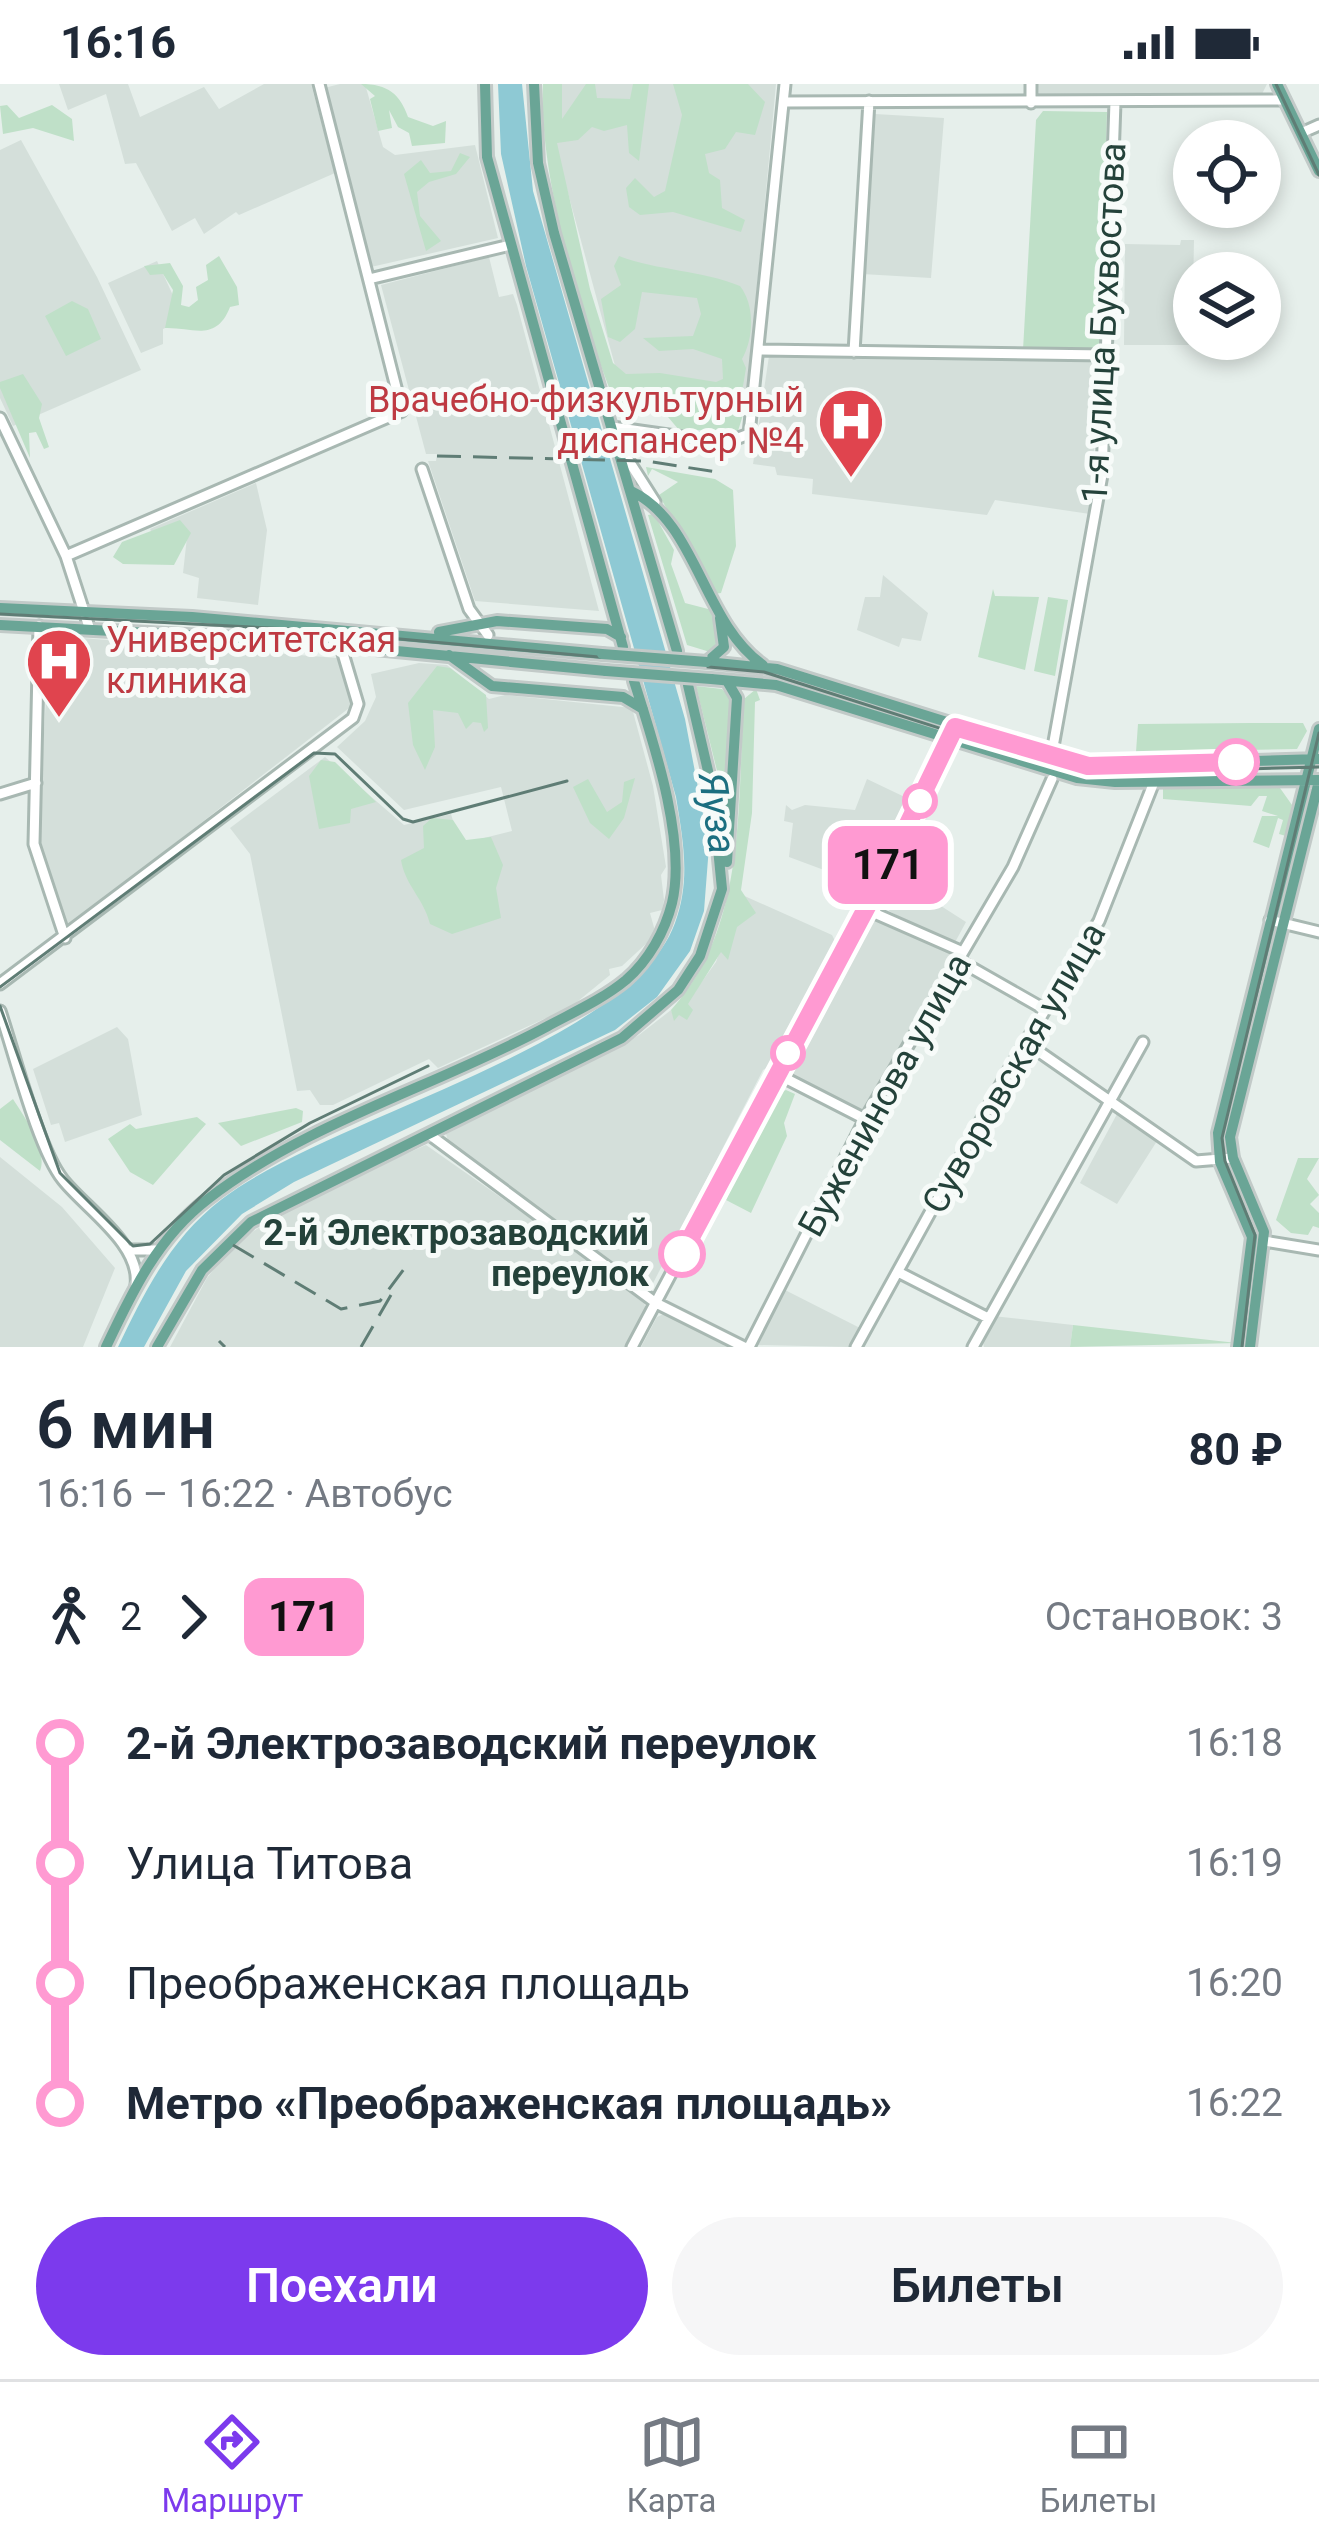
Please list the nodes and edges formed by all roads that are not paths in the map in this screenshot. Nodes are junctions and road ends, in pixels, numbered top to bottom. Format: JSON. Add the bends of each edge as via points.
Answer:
{"nodes":[{"id":1,"x":320,"y":84,"type":"edge"},
{"id":2,"x":484,"y":84,"type":"edge"},
{"id":3,"x":534,"y":84,"type":"edge"},
{"id":4,"x":785,"y":84,"type":"edge"},
{"id":5,"x":1031,"y":84,"type":"edge"},
{"id":6,"x":1277,"y":84,"type":"edge"},
{"id":7,"x":1285,"y":100,"type":"junction"},
{"id":8,"x":784,"y":101,"type":"junction"},
{"id":9,"x":869,"y":101,"type":"junction"},
{"id":10,"x":1115,"y":102,"type":"junction"},
{"id":11,"x":1031,"y":103,"type":"junction"},
{"id":12,"x":1319,"y":125,"type":"edge"},
{"id":13,"x":1301,"y":134,"type":"junction"},
{"id":14,"x":1319,"y":171,"type":"edge"},
{"id":15,"x":510,"y":244,"type":"junction"},
{"id":16,"x":369,"y":279,"type":"junction"},
{"id":17,"x":760,"y":350,"type":"junction"},
{"id":18,"x":854,"y":352,"type":"junction"},
{"id":19,"x":1106,"y":355,"type":"junction"},
{"id":20,"x":0,"y":418,"type":"edge"},
{"id":21,"x":611,"y":427,"type":"junction"},
{"id":22,"x":635,"y":434,"type":"junction"},
{"id":23,"x":620,"y":454,"type":"junction"},
{"id":24,"x":422,"y":469,"type":"dead end"},
{"id":25,"x":631,"y":491,"type":"junction"},
{"id":26,"x":659,"y":507,"type":"junction"},
{"id":27,"x":642,"y":528,"type":"junction"},
{"id":28,"x":66,"y":556,"type":"junction"},
{"id":29,"x":0,"y":608,"type":"edge"},
{"id":30,"x":613,"y":609,"type":"junction"},
{"id":31,"x":718,"y":610,"type":"junction"},
{"id":32,"x":84,"y":611,"type":"junction"},
{"id":33,"x":0,"y":625,"type":"edge"},
{"id":34,"x":39,"y":626,"type":"junction"},
{"id":35,"x":89,"y":628,"type":"junction"},
{"id":36,"x":592,"y":628,"type":"junction"},
{"id":37,"x":336,"y":629,"type":"junction"},
{"id":38,"x":484,"y":630,"type":"junction"},
{"id":39,"x":412,"y":634,"type":"junction"},
{"id":40,"x":500,"y":644,"type":"junction"},
{"id":41,"x":340,"y":645,"type":"junction"},
{"id":42,"x":677,"y":651,"type":"dead end"},
{"id":43,"x":446,"y":653,"type":"junction"},
{"id":44,"x":496,"y":661,"type":"junction"},
{"id":45,"x":707,"y":662,"type":"junction"},
{"id":46,"x":765,"y":666,"type":"junction"},
{"id":47,"x":717,"y":679,"type":"junction"},
{"id":48,"x":755,"y":681,"type":"junction"},
{"id":49,"x":688,"y":686,"type":"dead end"},
{"id":50,"x":503,"y":688,"type":"junction"},
{"id":51,"x":609,"y":696,"type":"junction"},
{"id":52,"x":737,"y":698,"type":"junction"},
{"id":53,"x":643,"y":709,"type":"junction"},
{"id":54,"x":955,"y":727,"type":"junction"},
{"id":55,"x":1319,"y":729,"type":"edge"},
{"id":56,"x":950,"y":740,"type":"junction"},
{"id":57,"x":1052,"y":758,"type":"junction"},
{"id":58,"x":1313,"y":760,"type":"edge"},
{"id":59,"x":1030,"y":767,"type":"junction"},
{"id":60,"x":1052,"y":779,"type":"joint"},
{"id":61,"x":1304,"y":780,"type":"junction"},
{"id":62,"x":1319,"y":781,"type":"edge"},
{"id":63,"x":1154,"y":782,"type":"junction"},
{"id":64,"x":35,"y":783,"type":"junction"},
{"id":65,"x":712,"y":788,"type":"junction"},
{"id":66,"x":731,"y":790,"type":"junction"},
{"id":67,"x":0,"y":794,"type":"edge"},
{"id":68,"x":722,"y":889,"type":"junction"},
{"id":69,"x":866,"y":909,"type":"junction"},
{"id":70,"x":1270,"y":920,"type":"junction"},
{"id":71,"x":1285,"y":924,"type":"junction"},
{"id":72,"x":1319,"y":932,"type":"edge"},
{"id":73,"x":65,"y":938,"type":"junction"},
{"id":74,"x":961,"y":956,"type":"junction"},
{"id":75,"x":0,"y":984,"type":"edge"},
{"id":76,"x":1044,"y":1009,"type":"junction"},
{"id":77,"x":0,"y":1011,"type":"edge"},
{"id":78,"x":1024,"y":1042,"type":"junction"},
{"id":79,"x":1143,"y":1042,"type":"dead end"},
{"id":80,"x":777,"y":1073,"type":"junction"},
{"id":81,"x":1110,"y":1097,"type":"junction"},
{"id":82,"x":865,"y":1119,"type":"junction"},
{"id":83,"x":430,"y":1135,"type":"junction"},
{"id":84,"x":1226,"y":1160,"type":"junction"},
{"id":85,"x":1264,"y":1241,"type":"junction"},
{"id":86,"x":127,"y":1250,"type":"junction"},
{"id":87,"x":158,"y":1250,"type":"junction"},
{"id":88,"x":1319,"y":1250,"type":"edge"},
{"id":89,"x":898,"y":1272,"type":"junction"},
{"id":90,"x":136,"y":1286,"type":"junction"},
{"id":91,"x":656,"y":1303,"type":"junction"},
{"id":92,"x":988,"y":1318,"type":"junction"},
{"id":93,"x":106,"y":1347,"type":"edge"},
{"id":94,"x":157,"y":1347,"type":"edge"},
{"id":95,"x":632,"y":1347,"type":"edge"},
{"id":96,"x":747,"y":1347,"type":"edge"},
{"id":97,"x":856,"y":1347,"type":"edge"},
{"id":98,"x":973,"y":1347,"type":"edge"},
{"id":99,"x":1238,"y":1347,"type":"edge"},
{"id":100,"x":1250,"y":1347,"type":"edge"}],
"edges":[{"from":1,"to":16,"type":"street"},
{"from":2,"to":15,"type":"main road","via":[[487,157]]},
{"from":3,"to":21,"type":"main road","via":[[538,163]]},
{"from":4,"to":8,"type":"street"},
{"from":5,"to":11,"type":"street"},
{"from":6,"to":7,"type":"main road"},
{"from":7,"to":10,"type":"street"},
{"from":7,"to":13,"type":"main road"},
{"from":8,"to":9,"type":"street"},
{"from":8,"to":17,"type":"street"},
{"from":9,"to":11,"type":"street"},
{"from":9,"to":18,"type":"street"},
{"from":10,"to":11,"type":"street"},
{"from":10,"to":19,"type":"street","name":"1-я улица Бухвостова"},
{"from":12,"to":13,"type":"street"},
{"from":13,"to":14,"type":"main road"},
{"from":15,"to":16,"type":"street"},
{"from":15,"to":30,"type":"main road"},
{"from":16,"to":28,"type":"street","via":[[402,411]]},
{"from":17,"to":18,"type":"street"},
{"from":17,"to":22,"type":"street","via":[[753,423],[743,440]]},
{"from":18,"to":19,"type":"street"},
{"from":19,"to":57,"type":"street","name":"1-я улица Бухвостова","via":[[1099,495]]},
{"from":20,"to":28,"type":"street"},
{"from":21,"to":22,"type":"street"},
{"from":21,"to":23,"type":"main road"},
{"from":22,"to":23,"type":"street"},
{"from":22,"to":26,"type":"street","via":[[628,458]]},
{"from":23,"to":25,"type":"main road"},
{"from":24,"to":38,"type":"street"},
{"from":25,"to":26,"type":"main road"},
{"from":25,"to":27,"type":"main road"},
{"from":26,"to":27,"type":"main road","via":[[645,511]]},
{"from":26,"to":31,"type":"main road"},
{"from":27,"to":42,"type":"main road"},
{"from":28,"to":32,"type":"street"},
{"from":29,"to":32,"type":"main road"},
{"from":30,"to":36,"type":"main road"},
{"from":30,"to":36,"type":"main road","via":[[622,642]]},
{"from":31,"to":45,"type":"main road","via":[[724,647]]},
{"from":31,"to":46,"type":"main road"},
{"from":32,"to":35,"type":"street"},
{"from":32,"to":37,"type":"main road"},
{"from":33,"to":34,"type":"main road"},
{"from":34,"to":35,"type":"main road"},
{"from":34,"to":64,"type":"street"},
{"from":35,"to":41,"type":"main road"},
{"from":36,"to":38,"type":"main road","via":[[497,621]]},
{"from":37,"to":39,"type":"main road"},
{"from":37,"to":41,"type":"street"},
{"from":38,"to":39,"type":"main road"},
{"from":38,"to":40,"type":"main road"},
{"from":39,"to":40,"type":"main road"},
{"from":40,"to":45,"type":"main road","bridge":true},
{"from":41,"to":43,"type":"main road"},
{"from":41,"to":73,"type":"street","via":[[358,704],[353,718]]},
{"from":43,"to":44,"type":"main road"},
{"from":43,"to":50,"type":"main road"},
{"from":44,"to":47,"type":"main road","bridge":true},
{"from":44,"to":50,"type":"main road","via":[[489,677]]},
{"from":45,"to":46,"type":"main road"},
{"from":46,"to":54,"type":"main road"},
{"from":47,"to":48,"type":"main road"},
{"from":47,"to":52,"type":"main road"},
{"from":48,"to":52,"type":"main road"},
{"from":48,"to":56,"type":"main road"},
{"from":49,"to":65,"type":"main road"},
{"from":50,"to":51,"type":"main road"},
{"from":51,"to":53,"type":"main road"},
{"from":51,"to":53,"type":"main road","via":[[634,681]]},
{"from":52,"to":66,"type":"main road"},
{"from":53,"to":87,"type":"main road","via":[[676,869],[666,921],[634,972],[528,1037],[275,1155],[206,1200]]},
{"from":54,"to":56,"type":"street"},
{"from":54,"to":57,"type":"main road"},
{"from":55,"to":58,"type":"main road"},
{"from":56,"to":59,"type":"main road"},
{"from":56,"to":69,"type":"street"},
{"from":57,"to":58,"type":"main road","via":[[1143,769]]},
{"from":58,"to":61,"type":"main road"},
{"from":59,"to":60,"type":"main road"},
{"from":59,"to":63,"type":"main road"},
{"from":60,"to":74,"type":"street","name":"Буженинова улица"},
{"from":61,"to":62,"type":"main road"},
{"from":61,"to":63,"type":"main road"},
{"from":61,"to":70,"type":"main road"},
{"from":62,"to":71,"type":"main road"},
{"from":63,"to":76,"type":"street","name":"Суворовская улица","via":[[1109,902]]},
{"from":64,"to":67,"type":"street"},
{"from":64,"to":73,"type":"street","via":[[34,844]]},
{"from":65,"to":66,"type":"main road","via":[[723,798]]},
{"from":65,"to":68,"type":"main road"},
{"from":66,"to":68,"type":"main road"},
{"from":68,"to":83,"type":"main road","via":[[700,956],[652,1017]]},
{"from":69,"to":74,"type":"street"},
{"from":69,"to":80,"type":"street"},
{"from":70,"to":71,"type":"street"},
{"from":70,"to":84,"type":"main road","via":[[1217,1133]]},
{"from":71,"to":72,"type":"street"},
{"from":71,"to":84,"type":"main road"},
{"from":73,"to":75,"type":"street"},
{"from":74,"to":76,"type":"street"},
{"from":74,"to":82,"type":"street","name":"Буженинова улица"},
{"from":76,"to":78,"type":"street","name":"Суворовская улица"},
{"from":77,"to":86,"type":"street","via":[[58,1173]]},
{"from":78,"to":81,"type":"street"},
{"from":78,"to":89,"type":"street","name":"Суворовская улица"},
{"from":79,"to":81,"type":"street"},
{"from":80,"to":82,"type":"street"},
{"from":80,"to":91,"type":"street"},
{"from":81,"to":84,"type":"street","via":[[1196,1162]]},
{"from":81,"to":92,"type":"street"},
{"from":82,"to":96,"type":"street","name":"Буженинова улица"},
{"from":83,"to":91,"type":"street"},
{"from":83,"to":94,"type":"main road","via":[[310,1189],[239,1232],[187,1290]]},
{"from":84,"to":85,"type":"main road","via":[[1262,1221]]},
{"from":84,"to":99,"type":"main road","via":[[1252,1238]]},
{"from":85,"to":88,"type":"street"},
{"from":85,"to":100,"type":"main road"},
{"from":86,"to":87,"type":"street"},
{"from":86,"to":90,"type":"street"},
{"from":87,"to":90,"type":"main road"},
{"from":89,"to":92,"type":"street"},
{"from":89,"to":97,"type":"street","name":"Суворовская улица"},
{"from":90,"to":93,"type":"main road"},
{"from":91,"to":95,"type":"street"},
{"from":91,"to":96,"type":"street"},
{"from":92,"to":98,"type":"street"}]}
